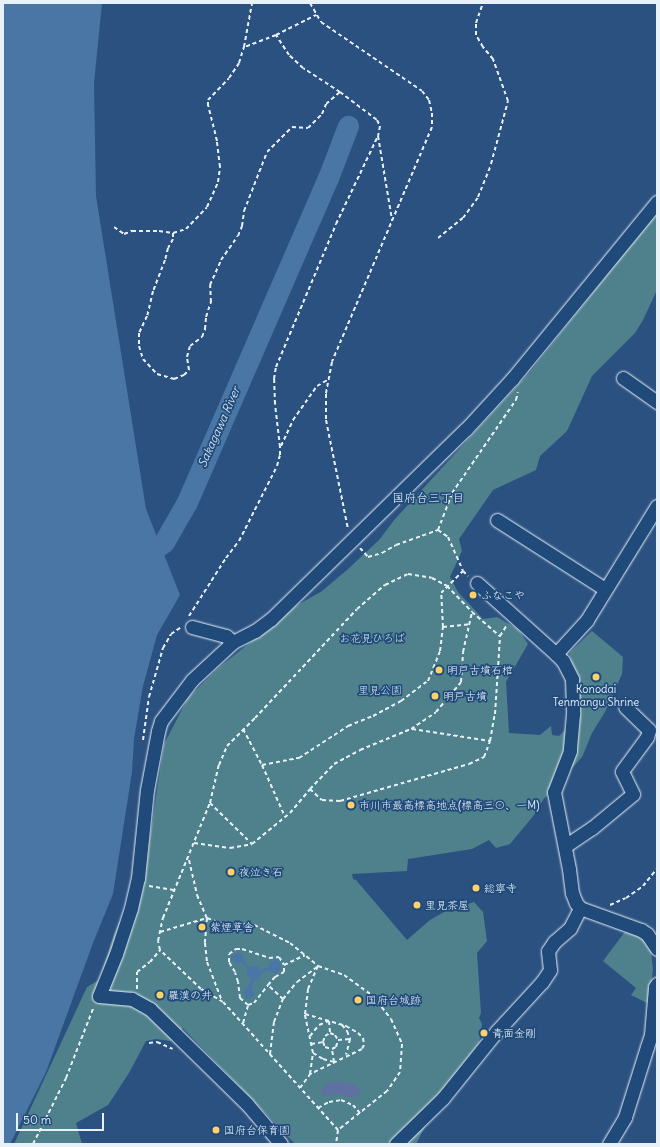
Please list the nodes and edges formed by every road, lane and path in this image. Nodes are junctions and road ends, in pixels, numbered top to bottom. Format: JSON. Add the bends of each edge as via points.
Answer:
{"nodes":[{"id":1,"x":252,"y":3,"type":"edge"},
{"id":2,"x":310,"y":3,"type":"edge"},
{"id":3,"x":483,"y":3,"type":"edge"},
{"id":4,"x":316,"y":15,"type":"junction"},
{"id":5,"x":276,"y":35,"type":"junction"},
{"id":6,"x":244,"y":47,"type":"junction"},
{"id":7,"x":340,"y":92,"type":"junction"},
{"id":8,"x":378,"y":136,"type":"junction"},
{"id":9,"x":657,"y":202,"type":"edge"},
{"id":10,"x":392,"y":220,"type":"junction"},
{"id":11,"x":114,"y":227,"type":"dead end"},
{"id":12,"x":173,"y":233,"type":"junction"},
{"id":13,"x":438,"y":238,"type":"dead end"},
{"id":14,"x":623,"y":378,"type":"dead end"},
{"id":15,"x":329,"y":379,"type":"junction"},
{"id":16,"x":519,"y":388,"type":"dead end"},
{"id":17,"x":657,"y":402,"type":"edge"},
{"id":18,"x":280,"y":447,"type":"junction"},
{"id":19,"x":657,"y":506,"type":"edge"},
{"id":20,"x":497,"y":520,"type":"dead end"},
{"id":21,"x":438,"y":530,"type":"junction"},
{"id":22,"x":348,"y":532,"type":"dead end"},
{"id":23,"x":358,"y":547,"type":"dead end"},
{"id":24,"x":462,"y":568,"type":"dead end"},
{"id":25,"x":463,"y":571,"type":"dead end"},
{"id":26,"x":477,"y":583,"type":"dead end"},
{"id":27,"x":448,"y":586,"type":"junction"},
{"id":28,"x":606,"y":589,"type":"junction"},
{"id":29,"x":472,"y":612,"type":"junction"},
{"id":30,"x":513,"y":616,"type":"junction"},
{"id":31,"x":470,"y":624,"type":"junction"},
{"id":32,"x":189,"y":626,"type":"junction"},
{"id":33,"x":444,"y":627,"type":"junction"},
{"id":34,"x":500,"y":636,"type":"junction"},
{"id":35,"x":233,"y":642,"type":"junction"},
{"id":36,"x":556,"y":654,"type":"junction"},
{"id":37,"x":625,"y":707,"type":"dead end"},
{"id":38,"x":243,"y":729,"type":"junction"},
{"id":39,"x":411,"y":729,"type":"junction"},
{"id":40,"x":490,"y":741,"type":"junction"},
{"id":41,"x":143,"y":742,"type":"dead end"},
{"id":42,"x":262,"y":765,"type":"junction"},
{"id":43,"x":310,"y":789,"type":"junction"},
{"id":44,"x":210,"y":803,"type":"junction"},
{"id":45,"x":285,"y":817,"type":"junction"},
{"id":46,"x":194,"y":843,"type":"junction"},
{"id":47,"x":252,"y":844,"type":"junction"},
{"id":48,"x":565,"y":846,"type":"junction"},
{"id":49,"x":188,"y":858,"type":"junction"},
{"id":50,"x":657,"y":869,"type":"edge"},
{"id":51,"x":136,"y":883,"type":"junction"},
{"id":52,"x":175,"y":890,"type":"junction"},
{"id":53,"x":580,"y":908,"type":"junction"},
{"id":54,"x":593,"y":914,"type":"junction"},
{"id":55,"x":207,"y":918,"type":"junction"},
{"id":56,"x":160,"y":932,"type":"junction"},
{"id":57,"x":657,"y":948,"type":"edge"},
{"id":58,"x":160,"y":950,"type":"junction"},
{"id":59,"x":305,"y":956,"type":"junction"},
{"id":60,"x":284,"y":965,"type":"junction"},
{"id":61,"x":318,"y":966,"type":"junction"},
{"id":62,"x":657,"y":984,"type":"edge"},
{"id":63,"x":268,"y":985,"type":"junction"},
{"id":64,"x":99,"y":996,"type":"junction"},
{"id":65,"x":283,"y":999,"type":"junction"},
{"id":66,"x":135,"y":1001,"type":"junction"},
{"id":67,"x":222,"y":1002,"type":"junction"},
{"id":68,"x":248,"y":1005,"type":"junction"},
{"id":69,"x":305,"y":1014,"type":"junction"},
{"id":70,"x":329,"y":1021,"type":"junction"},
{"id":71,"x":243,"y":1023,"type":"junction"},
{"id":72,"x":341,"y":1024,"type":"junction"},
{"id":73,"x":330,"y":1033,"type":"junction"},
{"id":74,"x":310,"y":1038,"type":"junction"},
{"id":75,"x":350,"y":1039,"type":"junction"},
{"id":76,"x":338,"y":1040,"type":"junction"},
{"id":77,"x":323,"y":1042,"type":"junction"},
{"id":78,"x":311,"y":1044,"type":"junction"},
{"id":79,"x":332,"y":1050,"type":"junction"},
{"id":80,"x":313,"y":1053,"type":"junction"},
{"id":81,"x":270,"y":1054,"type":"junction"},
{"id":82,"x":345,"y":1056,"type":"junction"},
{"id":83,"x":334,"y":1062,"type":"junction"},
{"id":84,"x":310,"y":1074,"type":"junction"},
{"id":85,"x":300,"y":1089,"type":"junction"},
{"id":86,"x":318,"y":1108,"type":"junction"},
{"id":87,"x":360,"y":1113,"type":"junction"},
{"id":88,"x":338,"y":1130,"type":"junction"},
{"id":89,"x":33,"y":1144,"type":"edge"},
{"id":90,"x":281,"y":1144,"type":"edge"},
{"id":91,"x":336,"y":1144,"type":"edge"},
{"id":92,"x":396,"y":1144,"type":"edge"},
{"id":93,"x":609,"y":1144,"type":"edge"}],
"edges":[{"from":1,"to":6,"type":"path"},
{"from":2,"to":4,"type":"path"},
{"from":3,"to":13,"type":"path","via":[[476,24],[476,35],[493,59],[508,101],[491,164],[478,198],[463,218]]},
{"from":4,"to":5,"type":"path"},
{"from":4,"to":10,"type":"path","via":[[321,22],[422,91],[429,100],[432,127]]},
{"from":5,"to":6,"type":"path"},
{"from":5,"to":7,"type":"path","via":[[289,55],[303,68]]},
{"from":6,"to":12,"type":"path","via":[[232,73],[208,100],[220,167],[213,196],[207,207],[186,229]]},
{"from":7,"to":8,"type":"path","via":[[377,120],[380,126]]},
{"from":7,"to":12,"type":"path","via":[[326,104],[322,114],[308,128],[292,127],[267,152],[246,206],[238,236],[221,260],[210,285],[211,302],[205,329],[202,337],[190,346],[187,357],[189,370],[174,379],[157,374],[144,359],[139,346],[139,333],[147,316]]},
{"from":8,"to":10,"type":"path"},
{"from":8,"to":18,"type":"path","via":[[333,230],[276,367],[274,379]]},
{"from":9,"to":35,"type":"street","via":[[512,379],[466,429],[272,619]]},
{"from":10,"to":15,"type":"path","via":[[335,355]]},
{"from":11,"to":12,"type":"path","via":[[124,234],[137,230]]},
{"from":14,"to":17,"type":"street"},
{"from":15,"to":18,"type":"path","via":[[317,386],[292,420]]},
{"from":15,"to":22,"type":"path","via":[[326,420]]},
{"from":16,"to":21,"type":"path","via":[[516,400],[452,493]]},
{"from":18,"to":32,"type":"path","via":[[277,466],[239,541],[186,620]]},
{"from":19,"to":28,"type":"street"},
{"from":20,"to":28,"type":"street"},
{"from":21,"to":23,"type":"path","via":[[368,557]]},
{"from":21,"to":24,"type":"path","via":[[448,537]]},
{"from":25,"to":27,"type":"path"},
{"from":26,"to":30,"type":"street"},
{"from":27,"to":29,"type":"path"},
{"from":27,"to":33,"type":"path","via":[[441,593]]},
{"from":27,"to":38,"type":"path","via":[[432,578],[408,574],[385,585],[357,609]]},
{"from":28,"to":36,"type":"street","via":[[587,620]]},
{"from":29,"to":31,"type":"path"},
{"from":29,"to":34,"type":"path"},
{"from":30,"to":34,"type":"path"},
{"from":30,"to":36,"type":"street"},
{"from":31,"to":33,"type":"path"},
{"from":31,"to":39,"type":"path","via":[[463,652],[461,682],[436,712]]},
{"from":32,"to":35,"type":"street","via":[[226,636]]},
{"from":32,"to":41,"type":"path","via":[[171,634],[162,648],[144,721]]},
{"from":33,"to":42,"type":"path","via":[[440,652],[428,681],[400,701],[348,726],[299,758]]},
{"from":34,"to":40,"type":"path","via":[[495,714]]},
{"from":35,"to":51,"type":"street","via":[[192,680],[162,721],[147,790]]},
{"from":36,"to":48,"type":"street","via":[[569,671],[573,690],[570,750],[554,792]]},
{"from":37,"to":48,"type":"street","via":[[649,730],[647,737],[622,771],[633,794],[592,828]]},
{"from":38,"to":42,"type":"path"},
{"from":38,"to":44,"type":"path","via":[[227,746],[219,765]]},
{"from":39,"to":40,"type":"path"},
{"from":39,"to":43,"type":"path","via":[[334,764]]},
{"from":40,"to":43,"type":"path","via":[[484,757],[469,764],[340,801],[322,800]]},
{"from":42,"to":45,"type":"path"},
{"from":43,"to":45,"type":"path"},
{"from":44,"to":46,"type":"path"},
{"from":44,"to":47,"type":"path"},
{"from":45,"to":47,"type":"path"},
{"from":46,"to":47,"type":"path","via":[[230,848]]},
{"from":46,"to":49,"type":"path"},
{"from":48,"to":53,"type":"street","via":[[572,893]]},
{"from":49,"to":52,"type":"path"},
{"from":49,"to":55,"type":"path","via":[[197,895]]},
{"from":50,"to":54,"type":"path","via":[[643,886],[626,898]]},
{"from":51,"to":52,"type":"path"},
{"from":51,"to":64,"type":"street","via":[[118,948]]},
{"from":52,"to":56,"type":"path"},
{"from":53,"to":54,"type":"street"},
{"from":53,"to":92,"type":"street","via":[[570,928],[548,951],[550,970],[542,982],[496,1032],[443,1098]]},
{"from":54,"to":57,"type":"street","via":[[641,930],[648,934]]},
{"from":55,"to":56,"type":"path"},
{"from":55,"to":59,"type":"path","via":[[220,923],[254,925],[290,943]]},
{"from":55,"to":67,"type":"path","via":[[207,962]]},
{"from":56,"to":58,"type":"path"},
{"from":58,"to":66,"type":"path","via":[[137,972]]},
{"from":58,"to":67,"type":"path","via":[[201,989]]},
{"from":59,"to":60,"type":"path"},
{"from":59,"to":61,"type":"path"},
{"from":60,"to":63,"type":"path","via":[[284,972]]},
{"from":60,"to":68,"type":"path","via":[[279,957],[269,958],[242,949],[236,949],[229,954],[240,998]]},
{"from":61,"to":65,"type":"path","via":[[297,982]]},
{"from":61,"to":69,"type":"path","via":[[308,989]]},
{"from":61,"to":87,"type":"path","via":[[344,975],[373,996],[391,1019],[402,1044],[400,1072],[387,1091]]},
{"from":62,"to":93,"type":"street","via":[[651,1035],[625,1117]]},
{"from":63,"to":65,"type":"path"},
{"from":63,"to":68,"type":"path","via":[[254,1003]]},
{"from":64,"to":66,"type":"street"},
{"from":64,"to":89,"type":"path","via":[[66,1078]]},
{"from":65,"to":81,"type":"path","via":[[274,1022]]},
{"from":66,"to":90,"type":"street","via":[[150,1009],[168,1024],[247,1104]]},
{"from":67,"to":71,"type":"path"},
{"from":68,"to":71,"type":"path"},
{"from":69,"to":70,"type":"path"},
{"from":69,"to":74,"type":"path"},
{"from":70,"to":72,"type":"path"},
{"from":70,"to":73,"type":"path"},
{"from":70,"to":74,"type":"path","via":[[320,1025]]},
{"from":71,"to":81,"type":"path"},
{"from":72,"to":75,"type":"path"},
{"from":72,"to":82,"type":"path","via":[[363,1038],[362,1049]]},
{"from":73,"to":76,"type":"path"},
{"from":73,"to":77,"type":"path","via":[[325,1036]]},
{"from":74,"to":78,"type":"path"},
{"from":75,"to":76,"type":"path"},
{"from":75,"to":82,"type":"path"},
{"from":76,"to":79,"type":"path","via":[[336,1048]]},
{"from":77,"to":78,"type":"path"},
{"from":77,"to":79,"type":"path","via":[[325,1047]]},
{"from":78,"to":80,"type":"path"},
{"from":79,"to":83,"type":"path"},
{"from":80,"to":83,"type":"path"},
{"from":80,"to":84,"type":"path"},
{"from":81,"to":85,"type":"path"},
{"from":82,"to":83,"type":"path"},
{"from":83,"to":84,"type":"path"},
{"from":84,"to":85,"type":"path"},
{"from":85,"to":86,"type":"path"},
{"from":86,"to":87,"type":"path","via":[[341,1100],[353,1105]]},
{"from":86,"to":88,"type":"path"},
{"from":87,"to":88,"type":"path"},
{"from":88,"to":91,"type":"path"}]}
